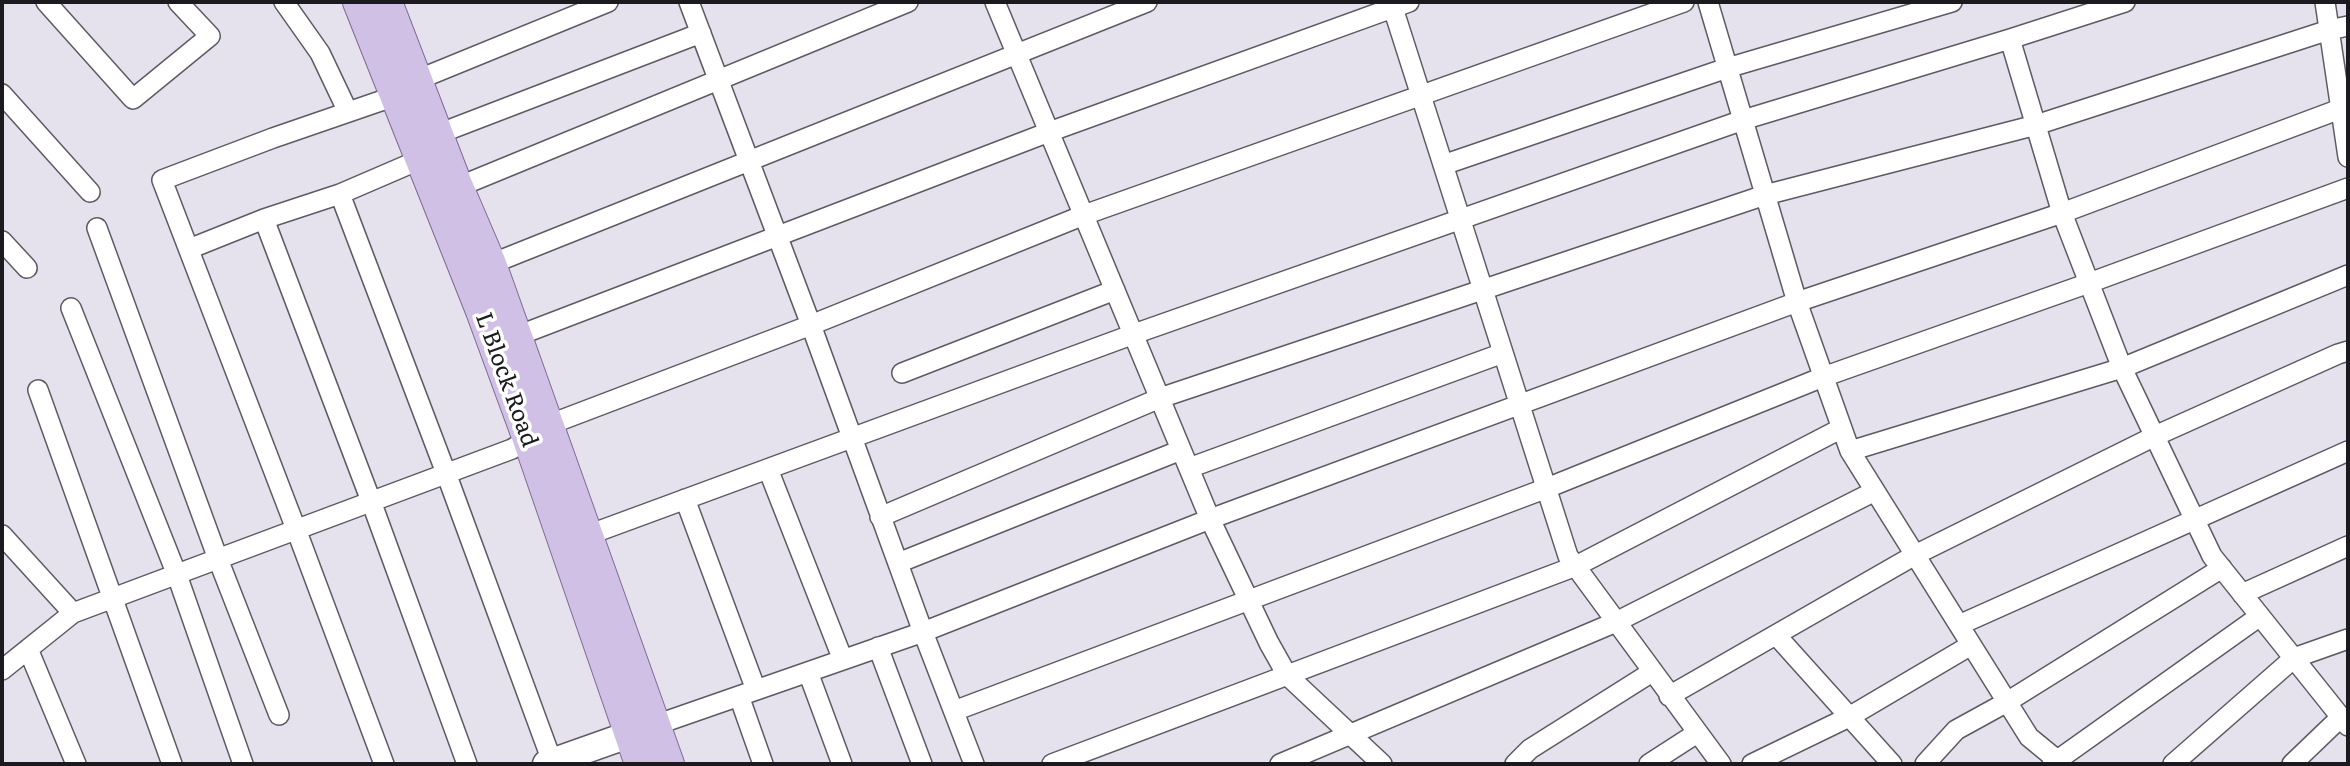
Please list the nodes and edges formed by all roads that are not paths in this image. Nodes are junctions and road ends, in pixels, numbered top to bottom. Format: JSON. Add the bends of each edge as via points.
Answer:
{"nodes":[{"id":1,"x":46,"y":2,"type":"edge"},
{"id":2,"x":178,"y":2,"type":"edge"},
{"id":3,"x":284,"y":2,"type":"edge"},
{"id":4,"x":358,"y":2,"type":"edge"},
{"id":5,"x":387,"y":2,"type":"edge"},
{"id":6,"x":608,"y":2,"type":"edge"},
{"id":7,"x":689,"y":2,"type":"edge"},
{"id":8,"x":908,"y":2,"type":"edge"},
{"id":9,"x":995,"y":2,"type":"edge"},
{"id":10,"x":1147,"y":2,"type":"edge"},
{"id":11,"x":1684,"y":2,"type":"edge"},
{"id":12,"x":1708,"y":2,"type":"edge"},
{"id":13,"x":1952,"y":2,"type":"edge"},
{"id":14,"x":2125,"y":2,"type":"edge"},
{"id":15,"x":2325,"y":2,"type":"edge"},
{"id":16,"x":1401,"y":5,"type":"edge"},
{"id":17,"x":2339,"y":28,"type":"edge"},
{"id":18,"x":701,"y":33,"type":"junction"},
{"id":19,"x":2010,"y":39,"type":"junction"},
{"id":20,"x":1016,"y":53,"type":"junction"},
{"id":21,"x":1727,"y":68,"type":"junction"},
{"id":22,"x":719,"y":80,"type":"junction"},
{"id":23,"x":406,"y":88,"type":"junction"},
{"id":24,"x":2,"y":94,"type":"edge"},
{"id":25,"x":1421,"y":95,"type":"junction"},
{"id":26,"x":2345,"y":107,"type":"edge"},
{"id":27,"x":348,"y":112,"type":"junction"},
{"id":28,"x":1743,"y":120,"type":"junction"},
{"id":29,"x":2036,"y":125,"type":"junction"},
{"id":30,"x":1048,"y":132,"type":"junction"},
{"id":31,"x":438,"y":134,"type":"junction"},
{"id":32,"x":2348,"y":157,"type":"edge"},
{"id":33,"x":419,"y":160,"type":"junction"},
{"id":34,"x":749,"y":160,"type":"junction"},
{"id":35,"x":1443,"y":165,"type":"junction"},
{"id":36,"x":458,"y":187,"type":"junction"},
{"id":37,"x":2348,"y":188,"type":"edge"},
{"id":38,"x":90,"y":192,"type":"dead end"},
{"id":39,"x":340,"y":194,"type":"junction"},
{"id":40,"x":1765,"y":195,"type":"junction"},
{"id":41,"x":2062,"y":213,"type":"junction"},
{"id":42,"x":1084,"y":215,"type":"junction"},
{"id":43,"x":264,"y":219,"type":"junction"},
{"id":44,"x":1461,"y":219,"type":"junction"},
{"id":45,"x":97,"y":228,"type":"dead end"},
{"id":46,"x":778,"y":236,"type":"junction"},
{"id":47,"x":2,"y":241,"type":"edge"},
{"id":48,"x":189,"y":249,"type":"junction"},
{"id":49,"x":491,"y":264,"type":"junction"},
{"id":50,"x":27,"y":268,"type":"dead end"},
{"id":51,"x":2348,"y":275,"type":"edge"},
{"id":52,"x":2089,"y":284,"type":"junction"},
{"id":53,"x":1483,"y":289,"type":"junction"},
{"id":54,"x":1115,"y":290,"type":"junction"},
{"id":55,"x":1797,"y":302,"type":"junction"},
{"id":56,"x":71,"y":309,"type":"dead end"},
{"id":57,"x":811,"y":325,"type":"junction"},
{"id":58,"x":1133,"y":334,"type":"junction"},
{"id":59,"x":517,"y":336,"type":"junction"},
{"id":60,"x":2348,"y":351,"type":"edge"},
{"id":61,"x":1503,"y":353,"type":"junction"},
{"id":62,"x":2122,"y":368,"type":"junction"},
{"id":63,"x":902,"y":373,"type":"dead end"},
{"id":64,"x":1823,"y":377,"type":"junction"},
{"id":65,"x":38,"y":390,"type":"dead end"},
{"id":66,"x":1160,"y":398,"type":"junction"},
{"id":67,"x":1520,"y":405,"type":"junction"},
{"id":68,"x":1842,"y":428,"type":"junction"},
{"id":69,"x":538,"y":433,"type":"junction"},
{"id":70,"x":2155,"y":436,"type":"junction"},
{"id":71,"x":851,"y":438,"type":"junction"},
{"id":72,"x":1181,"y":450,"type":"junction"},
{"id":73,"x":1850,"y":451,"type":"junction"},
{"id":74,"x":2348,"y":451,"type":"edge"},
{"id":75,"x":1189,"y":468,"type":"junction"},
{"id":76,"x":768,"y":469,"type":"junction"},
{"id":77,"x":446,"y":473,"type":"junction"},
{"id":78,"x":1546,"y":488,"type":"junction"},
{"id":79,"x":1875,"y":491,"type":"junction"},
{"id":80,"x":685,"y":499,"type":"junction"},
{"id":81,"x":371,"y":501,"type":"junction"},
{"id":82,"x":880,"y":517,"type":"junction"},
{"id":83,"x":2194,"y":518,"type":"junction"},
{"id":84,"x":1210,"y":519,"type":"junction"},
{"id":85,"x":296,"y":529,"type":"junction"},
{"id":86,"x":2,"y":535,"type":"edge"},
{"id":87,"x":588,"y":535,"type":"junction"},
{"id":88,"x":2348,"y":546,"type":"edge"},
{"id":89,"x":1915,"y":555,"type":"junction"},
{"id":90,"x":218,"y":559,"type":"junction"},
{"id":91,"x":898,"y":563,"type":"junction"},
{"id":92,"x":1576,"y":566,"type":"junction"},
{"id":93,"x":2222,"y":568,"type":"junction"},
{"id":94,"x":177,"y":575,"type":"junction"},
{"id":95,"x":2242,"y":594,"type":"junction"},
{"id":96,"x":114,"y":599,"type":"junction"},
{"id":97,"x":1248,"y":600,"type":"junction"},
{"id":98,"x":73,"y":613,"type":"junction"},
{"id":99,"x":2260,"y":615,"type":"junction"},
{"id":100,"x":1616,"y":622,"type":"junction"},
{"id":101,"x":1959,"y":625,"type":"junction"},
{"id":102,"x":923,"y":632,"type":"junction"},
{"id":103,"x":1776,"y":635,"type":"junction"},
{"id":104,"x":2348,"y":639,"type":"edge"},
{"id":105,"x":1972,"y":645,"type":"junction"},
{"id":106,"x":878,"y":647,"type":"junction"},
{"id":107,"x":28,"y":649,"type":"junction"},
{"id":108,"x":2294,"y":659,"type":"junction"},
{"id":109,"x":843,"y":660,"type":"junction"},
{"id":110,"x":2,"y":669,"type":"edge"},
{"id":111,"x":808,"y":672,"type":"junction"},
{"id":112,"x":1652,"y":672,"type":"junction"},
{"id":113,"x":1287,"y":675,"type":"junction"},
{"id":114,"x":747,"y":693,"type":"junction"},
{"id":115,"x":1669,"y":695,"type":"junction"},
{"id":116,"x":2007,"y":702,"type":"junction"},
{"id":117,"x":954,"y":711,"type":"junction"},
{"id":118,"x":279,"y":715,"type":"dead end"},
{"id":119,"x":1849,"y":717,"type":"junction"},
{"id":120,"x":2345,"y":721,"type":"edge"},
{"id":121,"x":642,"y":730,"type":"junction"},
{"id":122,"x":1697,"y":733,"type":"junction"},
{"id":123,"x":1351,"y":736,"type":"junction"},
{"id":124,"x":550,"y":763,"type":"edge"},
{"id":125,"x":2057,"y":763,"type":"edge"},
{"id":126,"x":76,"y":764,"type":"edge"},
{"id":127,"x":172,"y":764,"type":"edge"},
{"id":128,"x":243,"y":764,"type":"edge"},
{"id":129,"x":384,"y":764,"type":"edge"},
{"id":130,"x":467,"y":764,"type":"edge"},
{"id":131,"x":640,"y":764,"type":"edge"},
{"id":132,"x":669,"y":764,"type":"edge"},
{"id":133,"x":763,"y":764,"type":"edge"},
{"id":134,"x":842,"y":764,"type":"edge"},
{"id":135,"x":922,"y":764,"type":"edge"},
{"id":136,"x":974,"y":764,"type":"edge"},
{"id":137,"x":1052,"y":764,"type":"edge"},
{"id":138,"x":1280,"y":764,"type":"edge"},
{"id":139,"x":1382,"y":764,"type":"edge"},
{"id":140,"x":1515,"y":764,"type":"edge"},
{"id":141,"x":1649,"y":764,"type":"edge"},
{"id":142,"x":1721,"y":764,"type":"edge"},
{"id":143,"x":1752,"y":764,"type":"edge"},
{"id":144,"x":1892,"y":764,"type":"edge"},
{"id":145,"x":1925,"y":764,"type":"edge"},
{"id":146,"x":2173,"y":764,"type":"edge"},
{"id":147,"x":2292,"y":764,"type":"edge"}],
"edges":[{"from":1,"to":2,"type":"street","via":[[133,99],[210,36]]},
{"from":3,"to":27,"type":"street","via":[[320,53]]},
{"from":4,"to":23,"type":"main road","name":"L Block Road"},
{"from":5,"to":23,"type":"main road","name":"L Block Road"},
{"from":6,"to":23,"type":"street"},
{"from":7,"to":18,"type":"street"},
{"from":8,"to":22,"type":"street"},
{"from":9,"to":20,"type":"street"},
{"from":10,"to":20,"type":"street"},
{"from":11,"to":25,"type":"street"},
{"from":12,"to":21,"type":"street"},
{"from":13,"to":21,"type":"street"},
{"from":14,"to":19,"type":"street"},
{"from":15,"to":17,"type":"street"},
{"from":16,"to":25,"type":"street"},
{"from":16,"to":30,"type":"street"},
{"from":17,"to":26,"type":"street"},
{"from":17,"to":29,"type":"street"},
{"from":18,"to":22,"type":"street"},
{"from":18,"to":31,"type":"street"},
{"from":19,"to":28,"type":"street"},
{"from":19,"to":29,"type":"street"},
{"from":20,"to":30,"type":"street"},
{"from":20,"to":34,"type":"street"},
{"from":21,"to":28,"type":"street"},
{"from":21,"to":35,"type":"street"},
{"from":22,"to":34,"type":"street"},
{"from":22,"to":36,"type":"street"},
{"from":23,"to":27,"type":"street"},
{"from":23,"to":31,"type":"main road","name":"L Block Road"},
{"from":23,"to":33,"type":"main road","name":"L Block Road"},
{"from":24,"to":38,"type":"street"},
{"from":25,"to":35,"type":"street"},
{"from":25,"to":42,"type":"street"},
{"from":26,"to":32,"type":"street"},
{"from":26,"to":41,"type":"street"},
{"from":27,"to":48,"type":"street","via":[[162,180]]},
{"from":28,"to":40,"type":"street"},
{"from":28,"to":44,"type":"street"},
{"from":29,"to":40,"type":"street"},
{"from":29,"to":41,"type":"street"},
{"from":30,"to":42,"type":"street"},
{"from":30,"to":46,"type":"street"},
{"from":31,"to":36,"type":"main road","name":"L Block Road"},
{"from":33,"to":39,"type":"street"},
{"from":33,"to":69,"type":"main road","name":"L Block Road"},
{"from":34,"to":46,"type":"street"},
{"from":34,"to":49,"type":"street"},
{"from":35,"to":44,"type":"street"},
{"from":36,"to":49,"type":"main road","name":"L Block Road"},
{"from":37,"to":52,"type":"street"},
{"from":39,"to":43,"type":"street"},
{"from":39,"to":77,"type":"street"},
{"from":40,"to":53,"type":"street"},
{"from":40,"to":55,"type":"street"},
{"from":41,"to":52,"type":"street"},
{"from":41,"to":55,"type":"street"},
{"from":42,"to":54,"type":"street"},
{"from":42,"to":57,"type":"street"},
{"from":43,"to":48,"type":"street"},
{"from":43,"to":81,"type":"street"},
{"from":44,"to":53,"type":"street"},
{"from":44,"to":58,"type":"street"},
{"from":45,"to":90,"type":"street"},
{"from":46,"to":57,"type":"street"},
{"from":46,"to":59,"type":"street"},
{"from":47,"to":50,"type":"street"},
{"from":48,"to":85,"type":"street"},
{"from":49,"to":59,"type":"main road","name":"L Block Road"},
{"from":51,"to":62,"type":"street"},
{"from":52,"to":62,"type":"street"},
{"from":52,"to":64,"type":"street"},
{"from":53,"to":61,"type":"street"},
{"from":53,"to":66,"type":"street"},
{"from":54,"to":58,"type":"street"},
{"from":54,"to":63,"type":"street"},
{"from":55,"to":64,"type":"street"},
{"from":55,"to":67,"type":"street"},
{"from":56,"to":94,"type":"street"},
{"from":57,"to":69,"type":"street"},
{"from":57,"to":71,"type":"street"},
{"from":58,"to":66,"type":"street"},
{"from":58,"to":71,"type":"street"},
{"from":59,"to":69,"type":"main road","name":"L Block Road"},
{"from":60,"to":70,"type":"street"},
{"from":61,"to":67,"type":"street"},
{"from":61,"to":75,"type":"street"},
{"from":62,"to":70,"type":"street"},
{"from":62,"to":73,"type":"street"},
{"from":64,"to":68,"type":"street"},
{"from":64,"to":78,"type":"street"},
{"from":65,"to":96,"type":"street"},
{"from":66,"to":72,"type":"street"},
{"from":66,"to":82,"type":"street"},
{"from":67,"to":78,"type":"street"},
{"from":67,"to":84,"type":"street"},
{"from":68,"to":73,"type":"street"},
{"from":68,"to":92,"type":"street"},
{"from":69,"to":77,"type":"street","via":[[513,449]]},
{"from":69,"to":87,"type":"main road","name":"L Block Road"},
{"from":69,"to":121,"type":"main road","name":"L Block Road"},
{"from":70,"to":83,"type":"street"},
{"from":70,"to":89,"type":"street"},
{"from":71,"to":76,"type":"street"},
{"from":71,"to":82,"type":"street"},
{"from":72,"to":75,"type":"street"},
{"from":72,"to":91,"type":"street"},
{"from":73,"to":79,"type":"street"},
{"from":74,"to":83,"type":"street"},
{"from":75,"to":84,"type":"street"},
{"from":76,"to":80,"type":"street"},
{"from":76,"to":109,"type":"street"},
{"from":77,"to":81,"type":"street"},
{"from":77,"to":124,"type":"street"},
{"from":78,"to":92,"type":"street","via":[[1568,556]]},
{"from":78,"to":97,"type":"street"},
{"from":79,"to":89,"type":"street"},
{"from":79,"to":100,"type":"street"},
{"from":80,"to":87,"type":"street"},
{"from":80,"to":114,"type":"street"},
{"from":81,"to":85,"type":"street"},
{"from":81,"to":130,"type":"street"},
{"from":82,"to":91,"type":"street"},
{"from":83,"to":93,"type":"street"},
{"from":83,"to":101,"type":"street"},
{"from":84,"to":97,"type":"street"},
{"from":84,"to":102,"type":"street"},
{"from":85,"to":90,"type":"street"},
{"from":85,"to":129,"type":"street"},
{"from":86,"to":98,"type":"street"},
{"from":87,"to":121,"type":"main road","name":"L Block Road"},
{"from":88,"to":95,"type":"street"},
{"from":89,"to":101,"type":"street"},
{"from":89,"to":103,"type":"street"},
{"from":90,"to":94,"type":"street"},
{"from":90,"to":118,"type":"street"},
{"from":91,"to":102,"type":"street"},
{"from":92,"to":100,"type":"street"},
{"from":92,"to":113,"type":"street"},
{"from":93,"to":95,"type":"street"},
{"from":93,"to":116,"type":"street"},
{"from":94,"to":96,"type":"street"},
{"from":94,"to":128,"type":"street"},
{"from":95,"to":99,"type":"street"},
{"from":96,"to":98,"type":"street"},
{"from":96,"to":127,"type":"street"},
{"from":97,"to":113,"type":"street"},
{"from":97,"to":117,"type":"street"},
{"from":98,"to":107,"type":"street"},
{"from":99,"to":108,"type":"street"},
{"from":99,"to":125,"type":"street"},
{"from":100,"to":112,"type":"street"},
{"from":100,"to":123,"type":"street"},
{"from":101,"to":105,"type":"street"},
{"from":102,"to":106,"type":"street"},
{"from":102,"to":117,"type":"street"},
{"from":103,"to":115,"type":"street"},
{"from":103,"to":119,"type":"street"},
{"from":104,"to":108,"type":"street"},
{"from":105,"to":116,"type":"street"},
{"from":105,"to":119,"type":"street"},
{"from":106,"to":109,"type":"street"},
{"from":106,"to":135,"type":"street"},
{"from":107,"to":110,"type":"street"},
{"from":107,"to":126,"type":"street"},
{"from":108,"to":120,"type":"street"},
{"from":108,"to":146,"type":"street"},
{"from":109,"to":111,"type":"street"},
{"from":111,"to":114,"type":"street"},
{"from":111,"to":134,"type":"street"},
{"from":112,"to":115,"type":"street"},
{"from":112,"to":140,"type":"street","via":[[1530,749]]},
{"from":113,"to":123,"type":"street"},
{"from":113,"to":137,"type":"street"},
{"from":114,"to":121,"type":"street"},
{"from":114,"to":133,"type":"street"},
{"from":115,"to":122,"type":"street"},
{"from":116,"to":125,"type":"street","via":[[2029,737]]},
{"from":116,"to":145,"type":"street","via":[[1956,730]]},
{"from":117,"to":136,"type":"street"},
{"from":119,"to":143,"type":"street"},
{"from":119,"to":144,"type":"street"},
{"from":120,"to":147,"type":"street"},
{"from":121,"to":124,"type":"street"},
{"from":121,"to":131,"type":"main road","name":"L Block Road"},
{"from":121,"to":132,"type":"main road","name":"L Block Road"},
{"from":122,"to":141,"type":"street"},
{"from":122,"to":142,"type":"street"},
{"from":123,"to":138,"type":"street"},
{"from":123,"to":139,"type":"street"}]}
